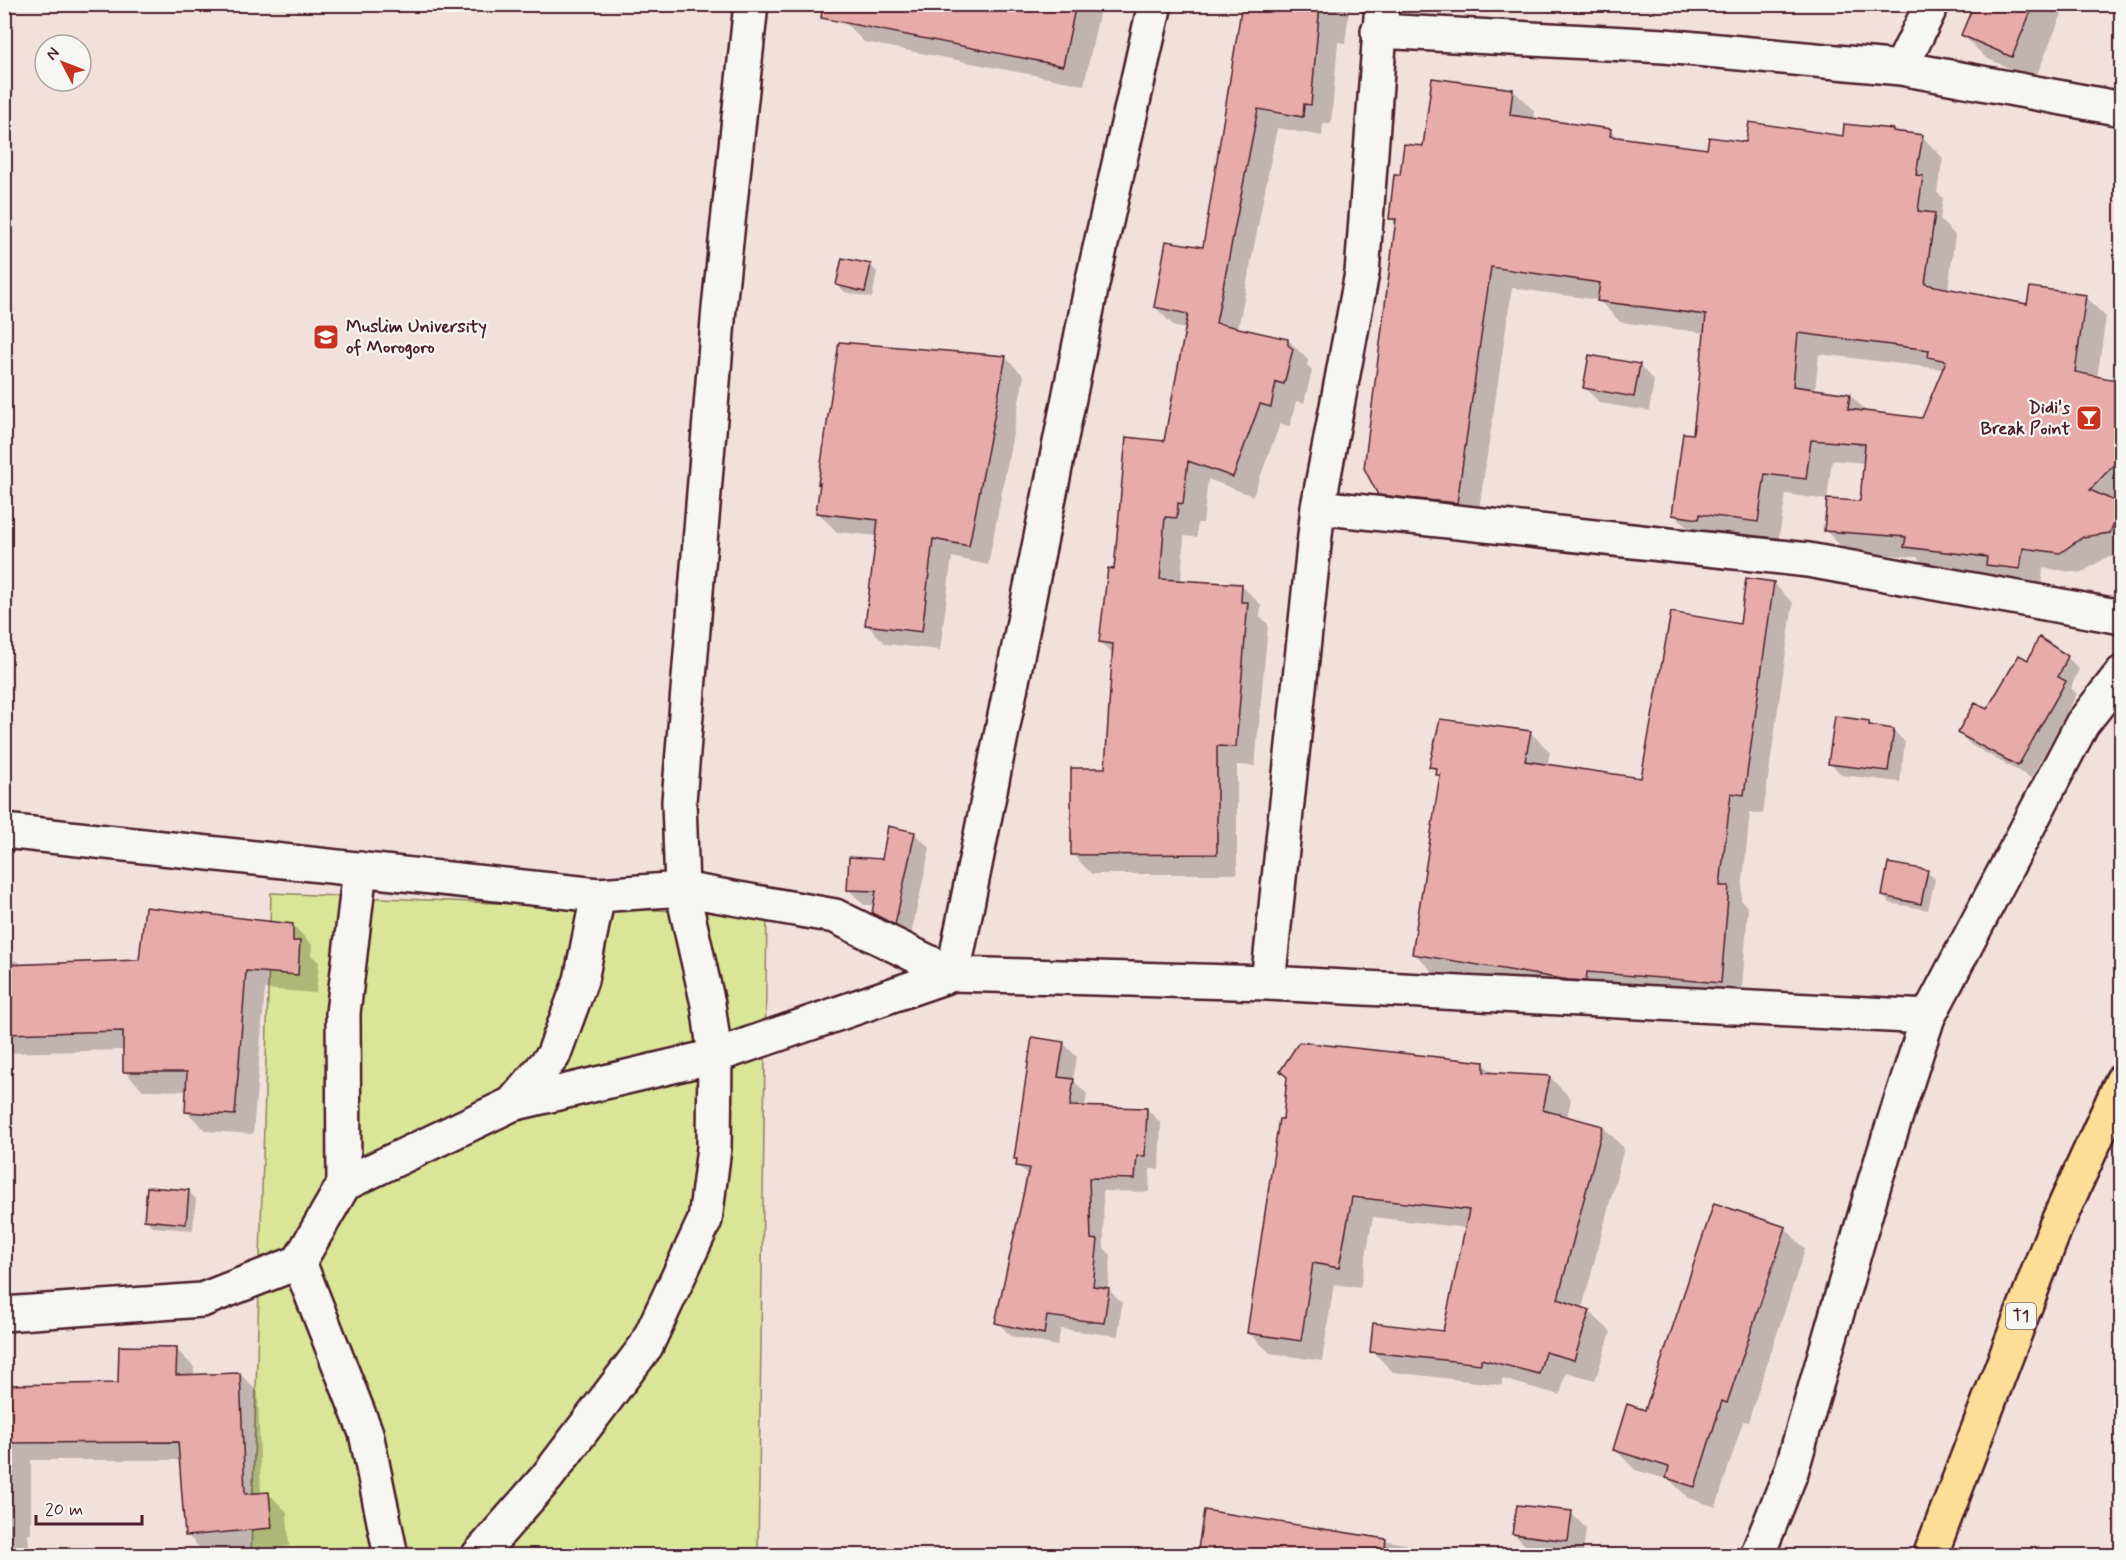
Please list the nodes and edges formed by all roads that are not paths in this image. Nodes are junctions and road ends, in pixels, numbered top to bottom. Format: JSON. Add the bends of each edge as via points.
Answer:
{"nodes":[{"id":1,"x":751,"y":4,"type":"edge"},
{"id":2,"x":1155,"y":4,"type":"edge"},
{"id":3,"x":1932,"y":4,"type":"edge"},
{"id":4,"x":1380,"y":18,"type":"edge"},
{"id":5,"x":1901,"y":68,"type":"junction"},
{"id":6,"x":2121,"y":110,"type":"edge"},
{"id":7,"x":1318,"y":507,"type":"junction"},
{"id":8,"x":2121,"y":617,"type":"edge"},
{"id":9,"x":2121,"y":673,"type":"edge"},
{"id":10,"x":4,"y":831,"type":"edge"},
{"id":11,"x":360,"y":869,"type":"junction"},
{"id":12,"x":682,"y":890,"type":"junction"},
{"id":13,"x":598,"y":895,"type":"junction"},
{"id":14,"x":953,"y":974,"type":"junction"},
{"id":15,"x":1268,"y":983,"type":"junction"},
{"id":16,"x":1928,"y":1017,"type":"junction"},
{"id":17,"x":715,"y":1056,"type":"junction"},
{"id":18,"x":2121,"y":1081,"type":"edge"},
{"id":19,"x":512,"y":1104,"type":"junction"},
{"id":20,"x":344,"y":1184,"type":"junction"},
{"id":21,"x":299,"y":1263,"type":"junction"},
{"id":22,"x":4,"y":1314,"type":"edge"},
{"id":23,"x":391,"y":1556,"type":"edge"},
{"id":24,"x":478,"y":1556,"type":"edge"},
{"id":25,"x":1757,"y":1556,"type":"edge"},
{"id":26,"x":1930,"y":1556,"type":"edge"}],
"edges":[{"from":1,"to":12,"type":"street","via":[[719,308],[679,801]]},
{"from":2,"to":14,"type":"street","via":[[1092,284]]},
{"from":3,"to":5,"type":"street"},
{"from":4,"to":5,"type":"street"},
{"from":4,"to":7,"type":"street","via":[[1362,273]]},
{"from":5,"to":6,"type":"street"},
{"from":7,"to":8,"type":"street","via":[[1808,560]]},
{"from":7,"to":15,"type":"street"},
{"from":9,"to":16,"type":"street","via":[[2082,724]]},
{"from":10,"to":11,"type":"street"},
{"from":11,"to":13,"type":"street"},
{"from":11,"to":20,"type":"street","via":[[343,1013]]},
{"from":12,"to":13,"type":"street"},
{"from":12,"to":14,"type":"street","via":[[835,916]]},
{"from":12,"to":17,"type":"street","via":[[708,1004]]},
{"from":13,"to":19,"type":"street","via":[[581,980],[553,1056]]},
{"from":14,"to":15,"type":"street"},
{"from":14,"to":17,"type":"street"},
{"from":15,"to":16,"type":"street"},
{"from":16,"to":25,"type":"street","via":[[1875,1181],[1791,1472]]},
{"from":17,"to":19,"type":"street"},
{"from":17,"to":24,"type":"street","via":[[714,1148],[705,1221],[674,1291],[646,1346],[547,1477]]},
{"from":18,"to":26,"type":"highway","number":"T1","via":[[2055,1228]]},
{"from":19,"to":20,"type":"street"},
{"from":20,"to":21,"type":"street"},
{"from":21,"to":22,"type":"street","via":[[202,1300]]},
{"from":21,"to":23,"type":"street","via":[[366,1433]]}]}
